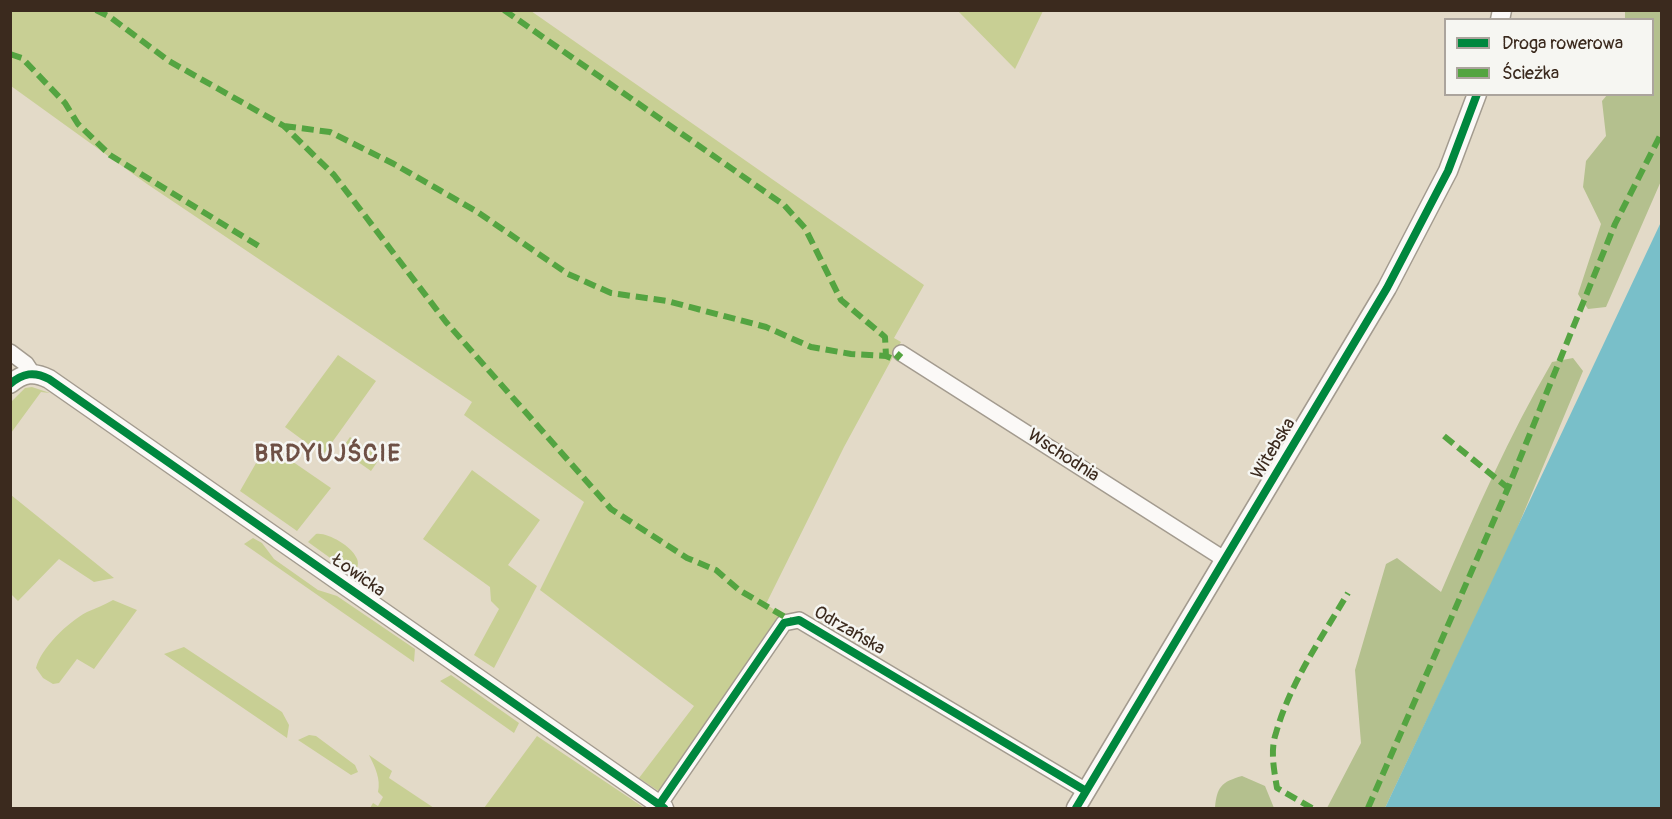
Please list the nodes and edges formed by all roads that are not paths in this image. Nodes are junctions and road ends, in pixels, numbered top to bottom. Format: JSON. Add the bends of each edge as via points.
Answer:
{"nodes":[{"id":1,"x":1476,"y":96,"type":"edge"},
{"id":2,"x":10,"y":352,"type":"edge"},
{"id":3,"x":901,"y":353,"type":"dead end"},
{"id":4,"x":32,"y":374,"type":"junction"},
{"id":5,"x":10,"y":384,"type":"edge"},
{"id":6,"x":1224,"y":560,"type":"junction"},
{"id":7,"x":1086,"y":791,"type":"junction"},
{"id":8,"x":662,"y":807,"type":"edge"},
{"id":9,"x":1076,"y":808,"type":"edge"}],
"edges":[{"from":1,"to":6,"type":"street","name":"Witebska","via":[[1459,147],[1423,222],[1349,354]]},
{"from":2,"to":4,"type":"street","name":"Łowicka"},
{"from":3,"to":6,"type":"street","name":"Wschodnia"},
{"from":4,"to":5,"type":"street"},
{"from":4,"to":8,"type":"street","name":"Łowicka","via":[[49,379]]},
{"from":6,"to":7,"type":"street","name":"Witebska"},
{"from":7,"to":8,"type":"street","name":"Odrzańska","via":[[800,620],[784,623]]},
{"from":7,"to":9,"type":"street","name":"Witebska"}]}
